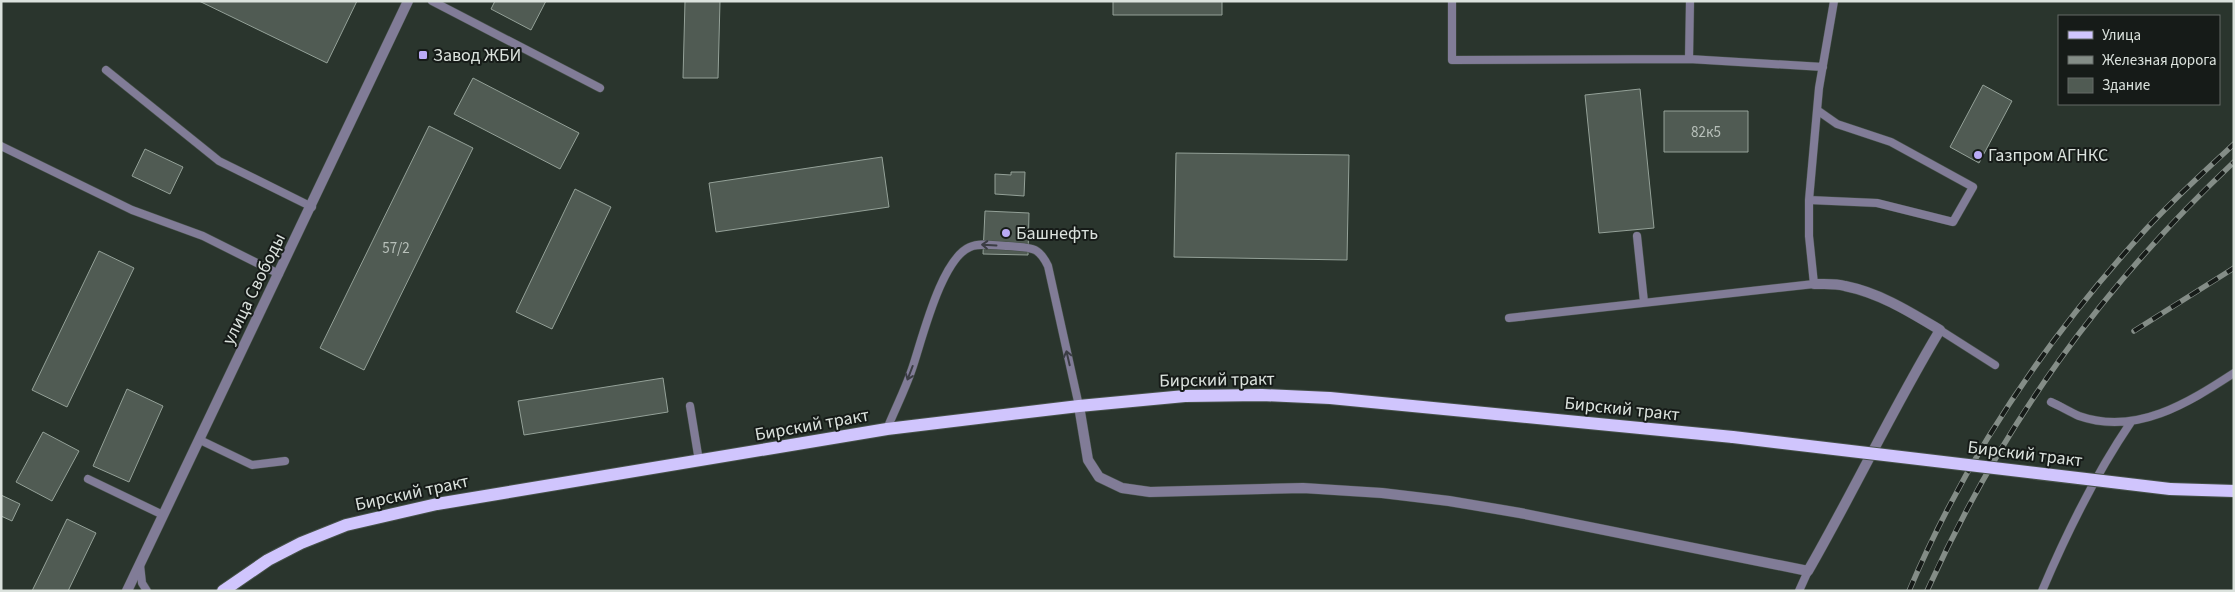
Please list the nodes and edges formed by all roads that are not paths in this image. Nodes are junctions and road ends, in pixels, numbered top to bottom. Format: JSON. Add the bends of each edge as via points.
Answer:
{"nodes":[{"id":1,"x":408,"y":1,"type":"edge"},
{"id":2,"x":432,"y":1,"type":"edge"},
{"id":3,"x":1452,"y":1,"type":"edge"},
{"id":4,"x":1690,"y":1,"type":"edge"},
{"id":5,"x":1834,"y":1,"type":"edge"},
{"id":6,"x":1689,"y":59,"type":"junction"},
{"id":7,"x":1823,"y":67,"type":"junction"},
{"id":8,"x":106,"y":70,"type":"dead end"},
{"id":9,"x":600,"y":88,"type":"dead end"},
{"id":10,"x":1817,"y":110,"type":"junction"},
{"id":11,"x":1,"y":146,"type":"edge"},
{"id":12,"x":1809,"y":200,"type":"junction"},
{"id":13,"x":312,"y":207,"type":"junction"},
{"id":14,"x":1637,"y":236,"type":"dead end"},
{"id":15,"x":280,"y":274,"type":"junction"},
{"id":16,"x":1814,"y":284,"type":"junction"},
{"id":17,"x":1644,"y":302,"type":"junction"},
{"id":18,"x":1509,"y":318,"type":"dead end"},
{"id":19,"x":1940,"y":330,"type":"junction"},
{"id":20,"x":1994,"y":365,"type":"dead end"},
{"id":21,"x":2234,"y":373,"type":"edge"},
{"id":22,"x":2051,"y":402,"type":"dead end"},
{"id":23,"x":690,"y":406,"type":"dead end"},
{"id":24,"x":1079,"y":406,"type":"junction"},
{"id":25,"x":2131,"y":422,"type":"junction"},
{"id":26,"x":887,"y":429,"type":"junction"},
{"id":27,"x":200,"y":440,"type":"junction"},
{"id":28,"x":285,"y":461,"type":"dead end"},
{"id":29,"x":699,"y":461,"type":"junction"},
{"id":30,"x":88,"y":479,"type":"dead end"},
{"id":31,"x":2234,"y":492,"type":"edge"},
{"id":32,"x":164,"y":515,"type":"junction"},
{"id":33,"x":140,"y":562,"type":"junction"},
{"id":34,"x":1808,"y":571,"type":"junction"},
{"id":35,"x":127,"y":591,"type":"edge"},
{"id":36,"x":147,"y":591,"type":"edge"},
{"id":37,"x":223,"y":591,"type":"edge"},
{"id":38,"x":1799,"y":591,"type":"edge"},
{"id":39,"x":2042,"y":591,"type":"edge"}],
"edges":[{"from":1,"to":13,"type":"street","name":"улица Свободы"},
{"from":2,"to":9,"type":"lane"},
{"from":3,"to":6,"type":"lane","via":[[1452,60]]},
{"from":4,"to":6,"type":"lane"},
{"from":5,"to":7,"type":"lane"},
{"from":6,"to":7,"type":"lane"},
{"from":7,"to":10,"type":"lane"},
{"from":8,"to":13,"type":"lane","via":[[219,161]]},
{"from":10,"to":12,"type":"lane"},
{"from":10,"to":12,"type":"lane","via":[[1837,124],[1891,142],[1973,187],[1953,222],[1877,204]]},
{"from":11,"to":15,"type":"lane","via":[[132,210],[203,236]]},
{"from":12,"to":16,"type":"lane"},
{"from":13,"to":15,"type":"street","name":"улица Свободы"},
{"from":14,"to":17,"type":"lane"},
{"from":15,"to":27,"type":"street","name":"улица Свободы"},
{"from":16,"to":17,"type":"lane"},
{"from":16,"to":19,"type":"street","via":[[1843,285],[1874,295]]},
{"from":17,"to":18,"type":"lane"},
{"from":19,"to":20,"type":"lane"},
{"from":19,"to":34,"type":"street","via":[[1909,381]]},
{"from":21,"to":25,"type":"lane","via":[[2199,396],[2161,414]]},
{"from":22,"to":25,"type":"lane","via":[[2087,418]]},
{"from":23,"to":29,"type":"lane"},
{"from":24,"to":26,"type":"main road","name":"Бирский тракт"},
{"from":24,"to":26,"type":"lane","one_way":true,"via":[[1048,266],[1042,254],[1034,248],[978,245],[957,256],[946,272]]},
{"from":24,"to":31,"type":"main road","name":"Бирский тракт","bridge":true,"via":[[1185,396],[1320,398],[1733,437],[2170,489]]},
{"from":24,"to":34,"type":"street","via":[[1088,460],[1099,477],[1122,488],[1150,492],[1303,488],[1449,501]]},
{"from":25,"to":39,"type":"lane","via":[[2086,495]]},
{"from":26,"to":29,"type":"main road","name":"Бирский тракт"},
{"from":27,"to":28,"type":"lane","via":[[252,465]]},
{"from":27,"to":32,"type":"street","name":"улица Свободы"},
{"from":29,"to":37,"type":"main road","name":"Бирский тракт","via":[[437,504],[346,526],[268,560]]},
{"from":30,"to":32,"type":"lane"},
{"from":32,"to":33,"type":"street","name":"улица Свободы"},
{"from":33,"to":35,"type":"street","name":"улица Свободы"},
{"from":33,"to":36,"type":"lane","via":[[142,583]]},
{"from":34,"to":38,"type":"lane"}]}
